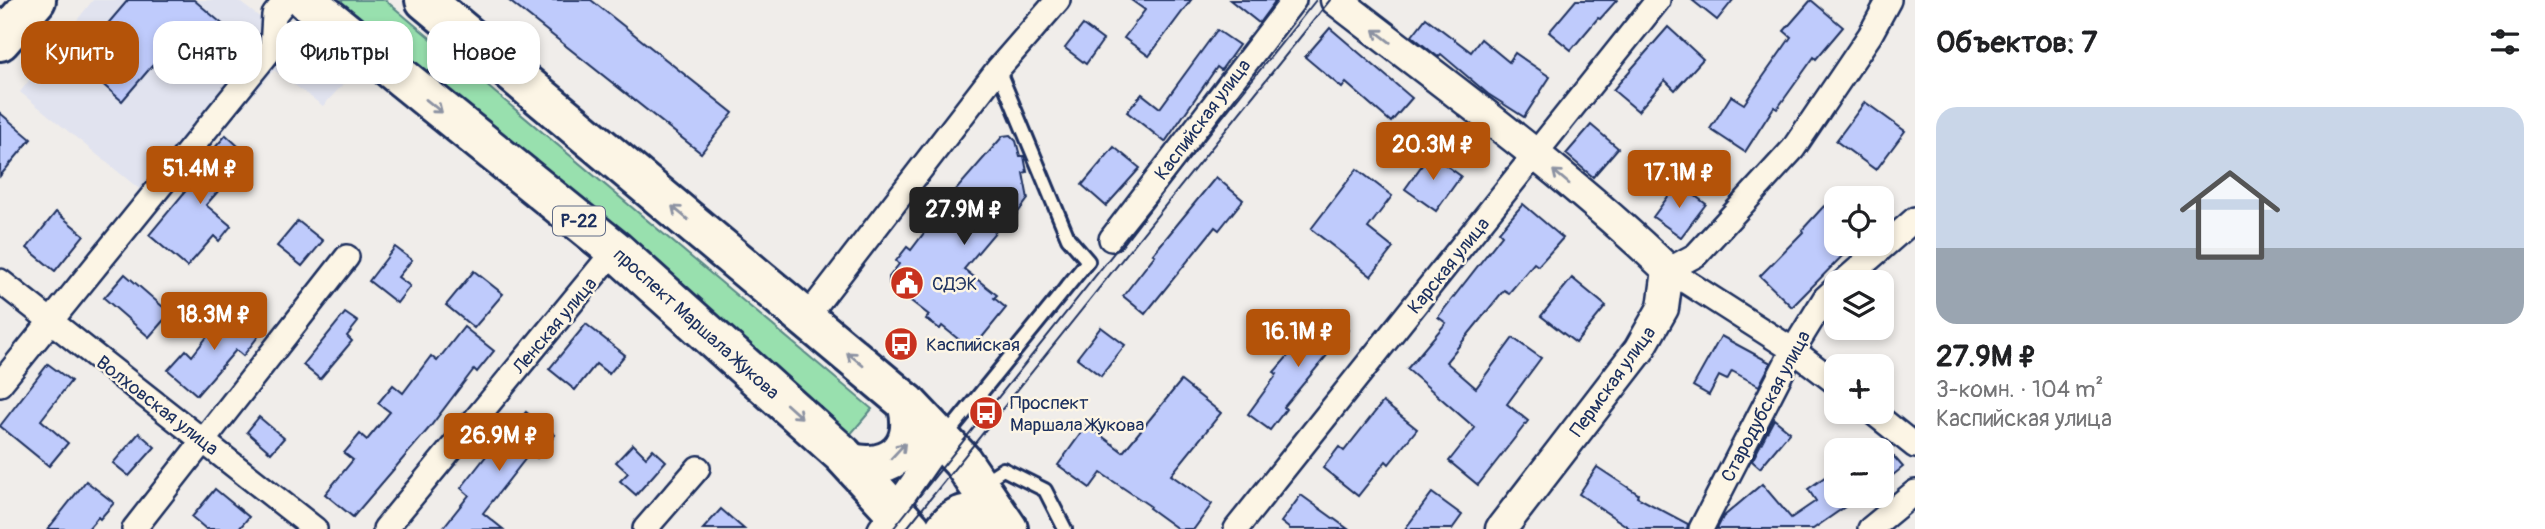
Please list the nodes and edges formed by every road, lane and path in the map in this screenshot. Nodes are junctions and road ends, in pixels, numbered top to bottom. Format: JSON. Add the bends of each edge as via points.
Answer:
{"nodes":[{"id":1,"x":36,"y":0,"type":"edge"},
{"id":2,"x":286,"y":0,"type":"edge"},
{"id":3,"x":306,"y":0,"type":"edge"},
{"id":4,"x":425,"y":0,"type":"edge"},
{"id":5,"x":1058,"y":0,"type":"edge"},
{"id":6,"x":1294,"y":0,"type":"edge"},
{"id":7,"x":1336,"y":0,"type":"edge"},
{"id":8,"x":1658,"y":0,"type":"edge"},
{"id":9,"x":1889,"y":0,"type":"edge"},
{"id":10,"x":0,"y":41,"type":"edge"},
{"id":11,"x":998,"y":69,"type":"junction"},
{"id":12,"x":1536,"y":156,"type":"junction"},
{"id":13,"x":1915,"y":219,"type":"edge"},
{"id":14,"x":1111,"y":239,"type":"dead end"},
{"id":15,"x":615,"y":250,"type":"junction"},
{"id":16,"x":347,"y":257,"type":"dead end"},
{"id":17,"x":1668,"y":270,"type":"junction"},
{"id":18,"x":1857,"y":270,"type":"edge"},
{"id":19,"x":0,"y":281,"type":"edge"},
{"id":20,"x":1824,"y":300,"type":"edge"},
{"id":21,"x":806,"y":318,"type":"junction"},
{"id":22,"x":51,"y":320,"type":"junction"},
{"id":23,"x":1793,"y":349,"type":"junction"},
{"id":24,"x":1824,"y":374,"type":"edge"},
{"id":25,"x":0,"y":384,"type":"edge"},
{"id":26,"x":907,"y":403,"type":"junction"},
{"id":27,"x":1887,"y":424,"type":"edge"},
{"id":28,"x":943,"y":439,"type":"junction"},
{"id":29,"x":204,"y":441,"type":"junction"},
{"id":30,"x":1915,"y":446,"type":"edge"},
{"id":31,"x":851,"y":463,"type":"junction"},
{"id":32,"x":698,"y":468,"type":"dead end"},
{"id":33,"x":978,"y":485,"type":"junction"},
{"id":34,"x":1915,"y":492,"type":"edge"},
{"id":35,"x":895,"y":522,"type":"edge"},
{"id":36,"x":134,"y":529,"type":"edge"},
{"id":37,"x":315,"y":529,"type":"edge"},
{"id":38,"x":385,"y":529,"type":"edge"},
{"id":39,"x":645,"y":529,"type":"edge"},
{"id":40,"x":946,"y":529,"type":"edge"},
{"id":41,"x":1006,"y":529,"type":"edge"},
{"id":42,"x":1065,"y":529,"type":"edge"},
{"id":43,"x":1236,"y":529,"type":"edge"},
{"id":44,"x":1501,"y":529,"type":"edge"},
{"id":45,"x":1701,"y":529,"type":"edge"},
{"id":46,"x":1870,"y":529,"type":"edge"}],
"edges":[{"from":1,"to":10,"type":"highway"},
{"from":2,"to":22,"type":"street","via":[[274,15],[272,48]]},
{"from":3,"to":15,"type":"highway","name":"проспект Маршала Жукова","number":"Р-22","one_way":true},
{"from":21,"to":4,"type":"highway","one_way":true},
{"from":5,"to":11,"type":"street"},
{"from":6,"to":14,"type":"street","name":"Каспийская улица"},
{"from":12,"to":7,"type":"street","one_way":true},
{"from":8,"to":12,"type":"street","name":"Карская улица"},
{"from":9,"to":17,"type":"street","via":[[1793,149],[1696,254]]},
{"from":11,"to":21,"type":"street"},
{"from":11,"to":28,"type":"lane","via":[[1068,238],[1088,261]]},
{"from":17,"to":12,"type":"street","one_way":true},
{"from":12,"to":43,"type":"street","name":"Карская улица"},
{"from":13,"to":18,"type":"street"},
{"from":15,"to":31,"type":"highway","name":"проспект Маршала Жукова","number":"Р-22","one_way":true},
{"from":15,"to":38,"type":"street","name":"Ленская улица"},
{"from":16,"to":29,"type":"street"},
{"from":17,"to":23,"type":"street"},
{"from":17,"to":44,"type":"street","name":"Пермская улица","via":[[1663,308],[1639,350]]},
{"from":19,"to":22,"type":"street","name":"Волховская улица"},
{"from":20,"to":23,"type":"street","name":"Стародубская улица"},
{"from":26,"to":21,"type":"highway","one_way":true},
{"from":22,"to":25,"type":"street"},
{"from":22,"to":29,"type":"street","name":"Волховская улица"},
{"from":23,"to":24,"type":"street"},
{"from":23,"to":45,"type":"street","name":"Стародубская улица"},
{"from":26,"to":28,"type":"highway"},
{"from":31,"to":26,"type":"highway","one_way":true,"via":[[868,467],[886,463],[900,453],[912,420]]},
{"from":27,"to":30,"type":"street"},
{"from":28,"to":33,"type":"highway"},
{"from":28,"to":35,"type":"street"},
{"from":29,"to":36,"type":"street"},
{"from":29,"to":37,"type":"street","name":"Волховская улица"},
{"from":31,"to":35,"type":"highway","name":"проспект Маршала Жукова","number":"Р-22"},
{"from":32,"to":39,"type":"street"},
{"from":33,"to":41,"type":"highway"},
{"from":33,"to":42,"type":"lane","via":[[1003,469],[1045,489]]},
{"from":34,"to":46,"type":"street"},
{"from":40,"to":41,"type":"highway","via":[[953,519],[970,513]]}]}
